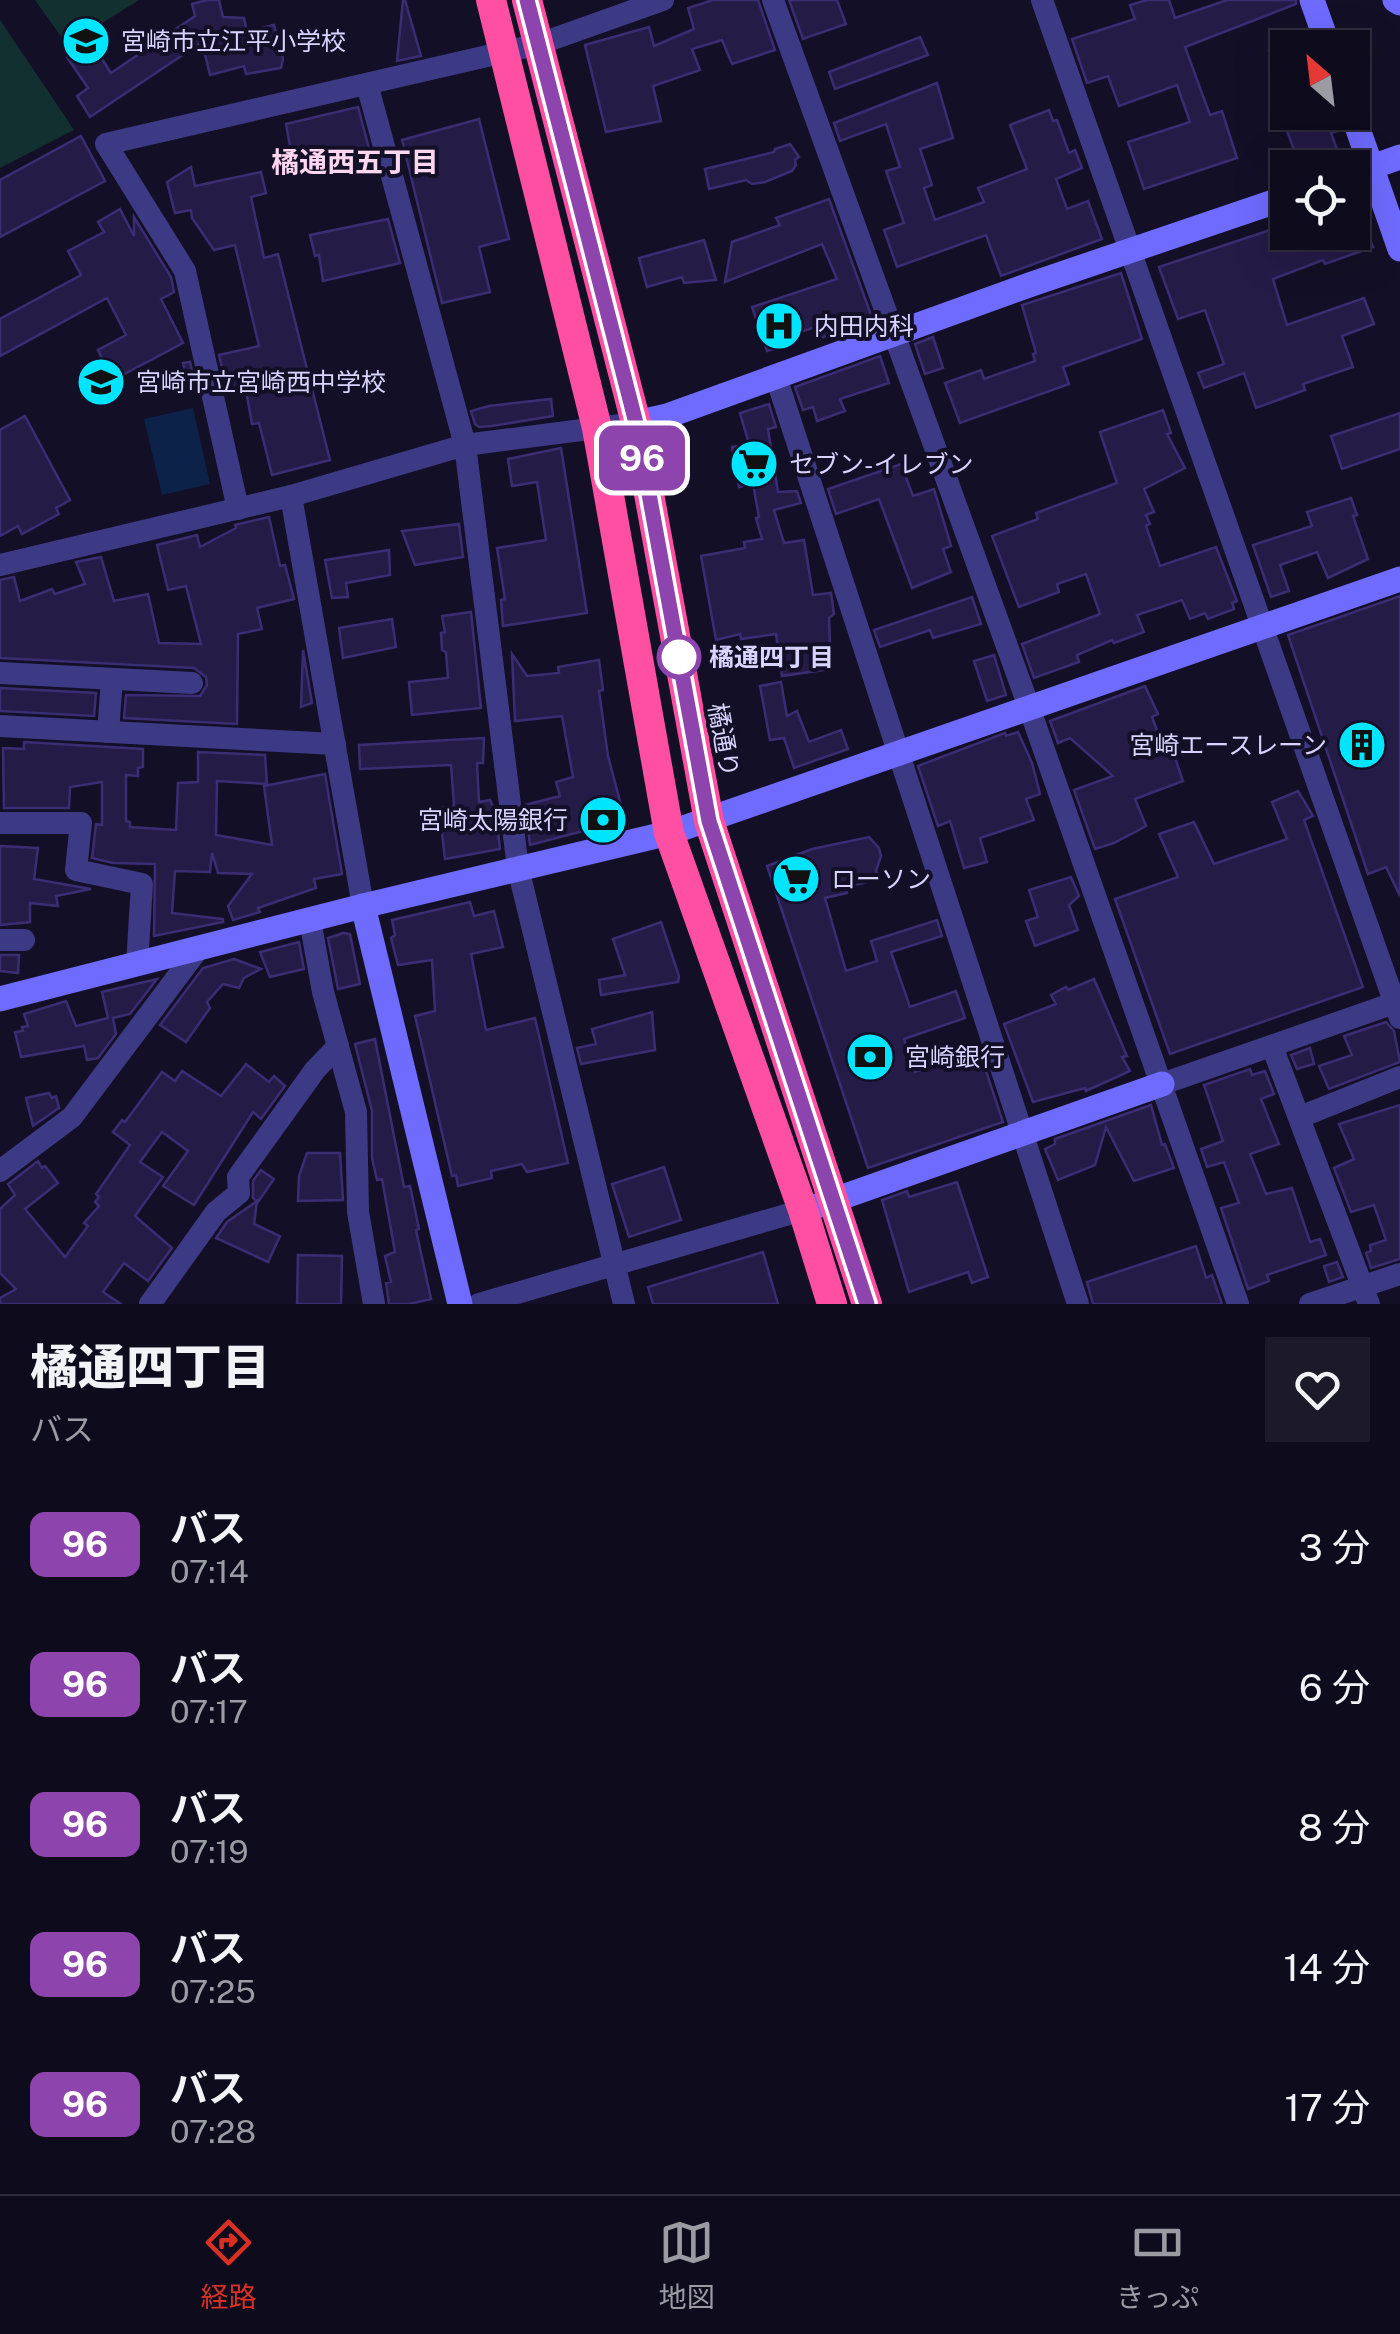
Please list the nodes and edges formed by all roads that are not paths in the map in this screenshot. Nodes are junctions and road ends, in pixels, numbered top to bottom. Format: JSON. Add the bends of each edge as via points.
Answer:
{"nodes":[{"id":1,"x":491,"y":0,"type":"edge"},
{"id":2,"x":527,"y":0,"type":"edge"},
{"id":3,"x":663,"y":0,"type":"edge"},
{"id":4,"x":773,"y":0,"type":"edge"},
{"id":5,"x":1042,"y":0,"type":"edge"},
{"id":6,"x":1312,"y":0,"type":"edge"},
{"id":7,"x":1323,"y":30,"type":"edge"},
{"id":8,"x":539,"y":44,"type":"junction"},
{"id":9,"x":506,"y":52,"type":"junction"},
{"id":10,"x":367,"y":84,"type":"junction"},
{"id":11,"x":1400,"y":156,"type":"edge"},
{"id":12,"x":1370,"y":168,"type":"edge"},
{"id":13,"x":1370,"y":188,"type":"edge"},
{"id":14,"x":1270,"y":202,"type":"edge"},
{"id":15,"x":1400,"y":250,"type":"edge"},
{"id":16,"x":1132,"y":251,"type":"junction"},
{"id":17,"x":896,"y":334,"type":"junction"},
{"id":18,"x":776,"y":377,"type":"junction"},
{"id":19,"x":636,"y":423,"type":"junction"},
{"id":20,"x":597,"y":428,"type":"junction"},
{"id":21,"x":465,"y":446,"type":"junction"},
{"id":22,"x":291,"y":496,"type":"junction"},
{"id":23,"x":238,"y":509,"type":"junction"},
{"id":24,"x":0,"y":565,"type":"edge"},
{"id":25,"x":1400,"y":578,"type":"edge"},
{"id":26,"x":1263,"y":626,"type":"junction"},
{"id":27,"x":0,"y":673,"type":"edge"},
{"id":28,"x":112,"y":679,"type":"junction"},
{"id":29,"x":192,"y":684,"type":"dead end"},
{"id":30,"x":1030,"y":707,"type":"junction"},
{"id":31,"x":0,"y":726,"type":"edge"},
{"id":32,"x":108,"y":732,"type":"junction"},
{"id":33,"x":334,"y":744,"type":"junction"},
{"id":34,"x":898,"y":755,"type":"junction"},
{"id":35,"x":709,"y":821,"type":"junction"},
{"id":36,"x":0,"y":823,"type":"edge"},
{"id":37,"x":669,"y":833,"type":"junction"},
{"id":38,"x":518,"y":868,"type":"junction"},
{"id":39,"x":363,"y":906,"type":"junction"},
{"id":40,"x":310,"y":920,"type":"junction"},
{"id":41,"x":0,"y":940,"type":"edge"},
{"id":42,"x":24,"y":940,"type":"dead end"},
{"id":43,"x":199,"y":948,"type":"junction"},
{"id":44,"x":137,"y":964,"type":"junction"},
{"id":45,"x":0,"y":1000,"type":"edge"},
{"id":46,"x":1398,"y":1008,"type":"edge"},
{"id":47,"x":338,"y":1046,"type":"junction"},
{"id":48,"x":1272,"y":1046,"type":"junction"},
{"id":49,"x":1400,"y":1077,"type":"edge"},
{"id":50,"x":1162,"y":1084,"type":"junction"},
{"id":51,"x":1300,"y":1117,"type":"junction"},
{"id":52,"x":1022,"y":1133,"type":"junction"},
{"id":53,"x":0,"y":1171,"type":"edge"},
{"id":54,"x":835,"y":1200,"type":"junction"},
{"id":55,"x":803,"y":1210,"type":"junction"},
{"id":56,"x":613,"y":1268,"type":"junction"},
{"id":57,"x":1400,"y":1274,"type":"edge"},
{"id":58,"x":1366,"y":1295,"type":"edge"},
{"id":59,"x":150,"y":1304,"type":"edge"},
{"id":60,"x":374,"y":1304,"type":"edge"},
{"id":61,"x":460,"y":1304,"type":"edge"},
{"id":62,"x":479,"y":1304,"type":"edge"},
{"id":63,"x":624,"y":1304,"type":"edge"},
{"id":64,"x":832,"y":1304,"type":"edge"},
{"id":65,"x":867,"y":1304,"type":"edge"},
{"id":66,"x":1078,"y":1304,"type":"edge"},
{"id":67,"x":1238,"y":1304,"type":"edge"},
{"id":68,"x":1310,"y":1304,"type":"edge"}],
"edges":[{"from":1,"to":9,"type":"highway"},
{"from":2,"to":8,"type":"highway","name":"橘通り"},
{"from":3,"to":8,"type":"street"},
{"from":4,"to":17,"type":"street"},
{"from":5,"to":16,"type":"street"},
{"from":6,"to":7,"type":"street"},
{"from":8,"to":9,"type":"street"},
{"from":8,"to":19,"type":"highway","name":"橘通り"},
{"from":9,"to":10,"type":"street"},
{"from":9,"to":20,"type":"highway"},
{"from":10,"to":21,"type":"street"},
{"from":10,"to":23,"type":"street","via":[[106,144],[185,271]]},
{"from":11,"to":12,"type":"street"},
{"from":13,"to":15,"type":"street"},
{"from":14,"to":16,"type":"street"},
{"from":16,"to":17,"type":"street"},
{"from":16,"to":26,"type":"street"},
{"from":17,"to":18,"type":"street"},
{"from":17,"to":30,"type":"street"},
{"from":18,"to":19,"type":"street"},
{"from":18,"to":34,"type":"street"},
{"from":19,"to":20,"type":"street"},
{"from":19,"to":35,"type":"highway","name":"橘通り"},
{"from":20,"to":21,"type":"street"},
{"from":20,"to":37,"type":"highway"},
{"from":21,"to":22,"type":"street"},
{"from":21,"to":38,"type":"street"},
{"from":22,"to":23,"type":"street"},
{"from":22,"to":33,"type":"street"},
{"from":23,"to":24,"type":"street"},
{"from":25,"to":26,"type":"street"},
{"from":26,"to":30,"type":"street"},
{"from":26,"to":46,"type":"street"},
{"from":27,"to":28,"type":"street"},
{"from":28,"to":29,"type":"street"},
{"from":28,"to":32,"type":"street"},
{"from":30,"to":34,"type":"street"},
{"from":30,"to":50,"type":"street"},
{"from":31,"to":32,"type":"street"},
{"from":32,"to":33,"type":"street"},
{"from":33,"to":39,"type":"street"},
{"from":34,"to":35,"type":"street"},
{"from":34,"to":52,"type":"street"},
{"from":35,"to":37,"type":"street"},
{"from":35,"to":54,"type":"highway","name":"橘通り"},
{"from":36,"to":44,"type":"street","via":[[81,822],[76,870],[142,884]]},
{"from":37,"to":38,"type":"street"},
{"from":37,"to":55,"type":"highway"},
{"from":38,"to":39,"type":"street"},
{"from":38,"to":56,"type":"street"},
{"from":39,"to":40,"type":"street"},
{"from":39,"to":61,"type":"street"},
{"from":40,"to":43,"type":"street"},
{"from":40,"to":47,"type":"street"},
{"from":41,"to":42,"type":"street"},
{"from":43,"to":44,"type":"street"},
{"from":43,"to":53,"type":"street","via":[[72,1117]]},
{"from":44,"to":45,"type":"street"},
{"from":46,"to":48,"type":"street"},
{"from":47,"to":59,"type":"street","via":[[238,1177],[238,1194],[216,1212]]},
{"from":47,"to":60,"type":"street","via":[[356,1112],[358,1212]]},
{"from":48,"to":50,"type":"street"},
{"from":48,"to":51,"type":"street"},
{"from":49,"to":51,"type":"street"},
{"from":50,"to":52,"type":"street"},
{"from":50,"to":67,"type":"street"},
{"from":51,"to":58,"type":"street"},
{"from":52,"to":54,"type":"street"},
{"from":52,"to":66,"type":"street"},
{"from":54,"to":55,"type":"street"},
{"from":54,"to":65,"type":"highway","name":"橘通り"},
{"from":55,"to":56,"type":"street"},
{"from":55,"to":64,"type":"highway"},
{"from":56,"to":62,"type":"street"},
{"from":56,"to":63,"type":"street"},
{"from":57,"to":58,"type":"street"},
{"from":58,"to":68,"type":"street"}]}
